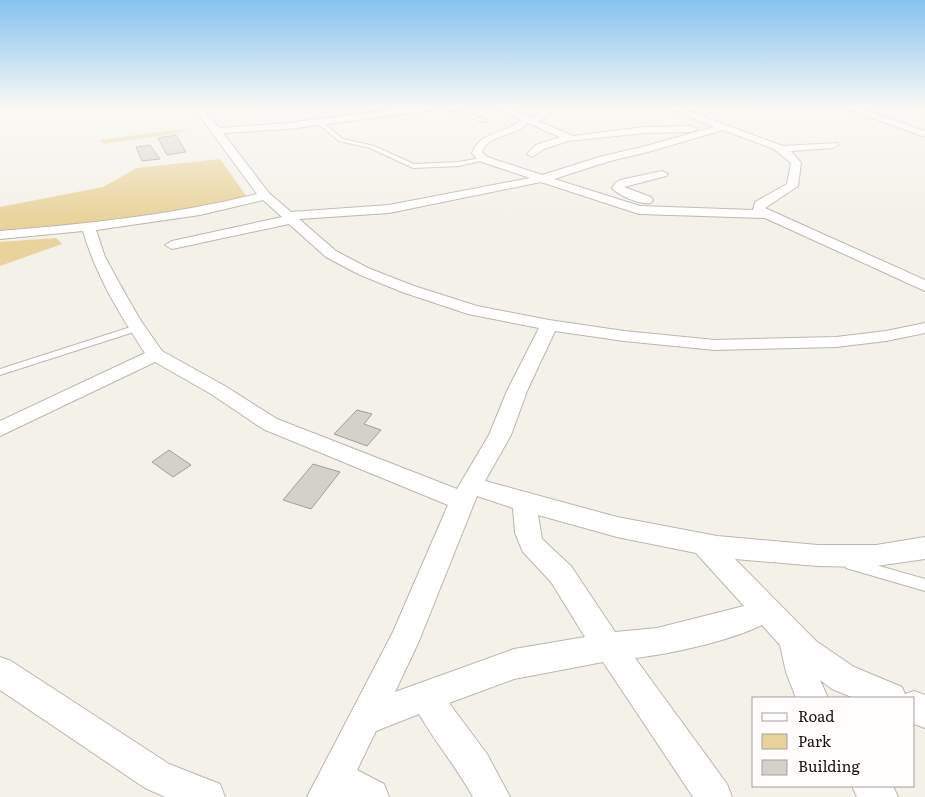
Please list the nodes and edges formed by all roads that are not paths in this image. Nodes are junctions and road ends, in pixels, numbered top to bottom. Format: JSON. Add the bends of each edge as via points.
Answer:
{"nodes":[{"id":1,"x":226,"y":145,"type":"edge"},
{"id":2,"x":362,"y":145,"type":"edge"},
{"id":3,"x":482,"y":145,"type":"edge"},
{"id":4,"x":545,"y":145,"type":"edge"},
{"id":5,"x":661,"y":145,"type":"edge"},
{"id":6,"x":778,"y":145,"type":"edge"},
{"id":7,"x":790,"y":145,"type":"edge"},
{"id":8,"x":830,"y":145,"type":"edge"},
{"id":9,"x":786,"y":148,"type":"junction"},
{"id":10,"x":532,"y":154,"type":"dead end"},
{"id":11,"x":486,"y":160,"type":"junction"},
{"id":12,"x":576,"y":169,"type":"junction"},
{"id":13,"x":662,"y":174,"type":"dead end"},
{"id":14,"x":542,"y":178,"type":"junction"},
{"id":15,"x":564,"y":186,"type":"junction"},
{"id":16,"x":265,"y":196,"type":"junction"},
{"id":17,"x":695,"y":213,"type":"junction"},
{"id":18,"x":764,"y":214,"type":"junction"},
{"id":19,"x":291,"y":218,"type":"junction"},
{"id":20,"x":89,"y":228,"type":"junction"},
{"id":21,"x":0,"y":235,"type":"edge"},
{"id":22,"x":172,"y":245,"type":"dead end"},
{"id":23,"x":925,"y":286,"type":"edge"},
{"id":24,"x":549,"y":325,"type":"junction"},
{"id":25,"x":137,"y":328,"type":"junction"},
{"id":26,"x":925,"y":328,"type":"edge"},
{"id":27,"x":156,"y":355,"type":"junction"},
{"id":28,"x":0,"y":372,"type":"edge"},
{"id":29,"x":0,"y":428,"type":"edge"},
{"id":30,"x":467,"y":493,"type":"junction"},
{"id":31,"x":525,"y":503,"type":"junction"},
{"id":32,"x":703,"y":543,"type":"junction"},
{"id":33,"x":925,"y":548,"type":"edge"},
{"id":34,"x":825,"y":556,"type":"junction"},
{"id":35,"x":925,"y":585,"type":"edge"},
{"id":36,"x":765,"y":610,"type":"junction"},
{"id":37,"x":794,"y":640,"type":"junction"},
{"id":38,"x":609,"y":647,"type":"junction"},
{"id":39,"x":4,"y":680,"type":"edge"},
{"id":40,"x":426,"y":695,"type":"junction"},
{"id":41,"x":812,"y":697,"type":"edge"},
{"id":42,"x":889,"y":697,"type":"edge"},
{"id":43,"x":366,"y":718,"type":"junction"},
{"id":44,"x":331,"y":787,"type":"edge"},
{"id":45,"x":871,"y":787,"type":"edge"},
{"id":46,"x":207,"y":797,"type":"edge"},
{"id":47,"x":371,"y":797,"type":"edge"},
{"id":48,"x":492,"y":797,"type":"edge"},
{"id":49,"x":714,"y":797,"type":"edge"},
{"id":50,"x":880,"y":797,"type":"edge"}],
"edges":[{"from":1,"to":16,"type":"street"},
{"from":2,"to":11,"type":"lane","via":[[413,166]]},
{"from":3,"to":11,"type":"street","via":[[476,153]]},
{"from":4,"to":10,"type":"street"},
{"from":5,"to":12,"type":"street"},
{"from":6,"to":9,"type":"street"},
{"from":7,"to":9,"type":"street"},
{"from":8,"to":9,"type":"street"},
{"from":9,"to":18,"type":"street","via":[[796,164],[792,186],[759,205]]},
{"from":11,"to":14,"type":"street"},
{"from":12,"to":14,"type":"street"},
{"from":12,"to":15,"type":"street"},
{"from":13,"to":17,"type":"street","via":[[624,182],[618,188]]},
{"from":14,"to":15,"type":"street"},
{"from":14,"to":19,"type":"street","via":[[408,207]]},
{"from":15,"to":17,"type":"street","via":[[639,210]]},
{"from":16,"to":19,"type":"street"},
{"from":16,"to":20,"type":"street","via":[[154,219]]},
{"from":17,"to":18,"type":"street"},
{"from":18,"to":23,"type":"street"},
{"from":19,"to":22,"type":"street"},
{"from":19,"to":24,"type":"street","via":[[331,254],[363,271],[474,310]]},
{"from":20,"to":21,"type":"street"},
{"from":20,"to":25,"type":"street","via":[[98,257]]},
{"from":24,"to":26,"type":"street","via":[[715,345],[836,342]]},
{"from":24,"to":30,"type":"street","via":[[500,435]]},
{"from":25,"to":27,"type":"street"},
{"from":25,"to":28,"type":"lane"},
{"from":27,"to":29,"type":"street"},
{"from":27,"to":30,"type":"street","via":[[270,424]]},
{"from":30,"to":31,"type":"street"},
{"from":30,"to":43,"type":"street","via":[[404,641]]},
{"from":31,"to":32,"type":"street","via":[[649,535]]},
{"from":31,"to":38,"type":"street","via":[[526,524],[535,550],[561,574]]},
{"from":32,"to":34,"type":"street"},
{"from":32,"to":36,"type":"street"},
{"from":33,"to":34,"type":"street","via":[[871,556]]},
{"from":34,"to":35,"type":"lane"},
{"from":36,"to":37,"type":"street"},
{"from":36,"to":38,"type":"street","via":[[743,620],[657,642]]},
{"from":37,"to":41,"type":"street","via":[[801,672]]},
{"from":37,"to":42,"type":"street","via":[[843,678]]},
{"from":38,"to":40,"type":"street","via":[[514,664]]},
{"from":38,"to":49,"type":"street"},
{"from":39,"to":46,"type":"street","via":[[157,776]]},
{"from":40,"to":43,"type":"street"},
{"from":40,"to":48,"type":"street","via":[[445,727],[476,766]]},
{"from":43,"to":44,"type":"street"},
{"from":44,"to":47,"type":"street"},
{"from":45,"to":50,"type":"street"}]}
